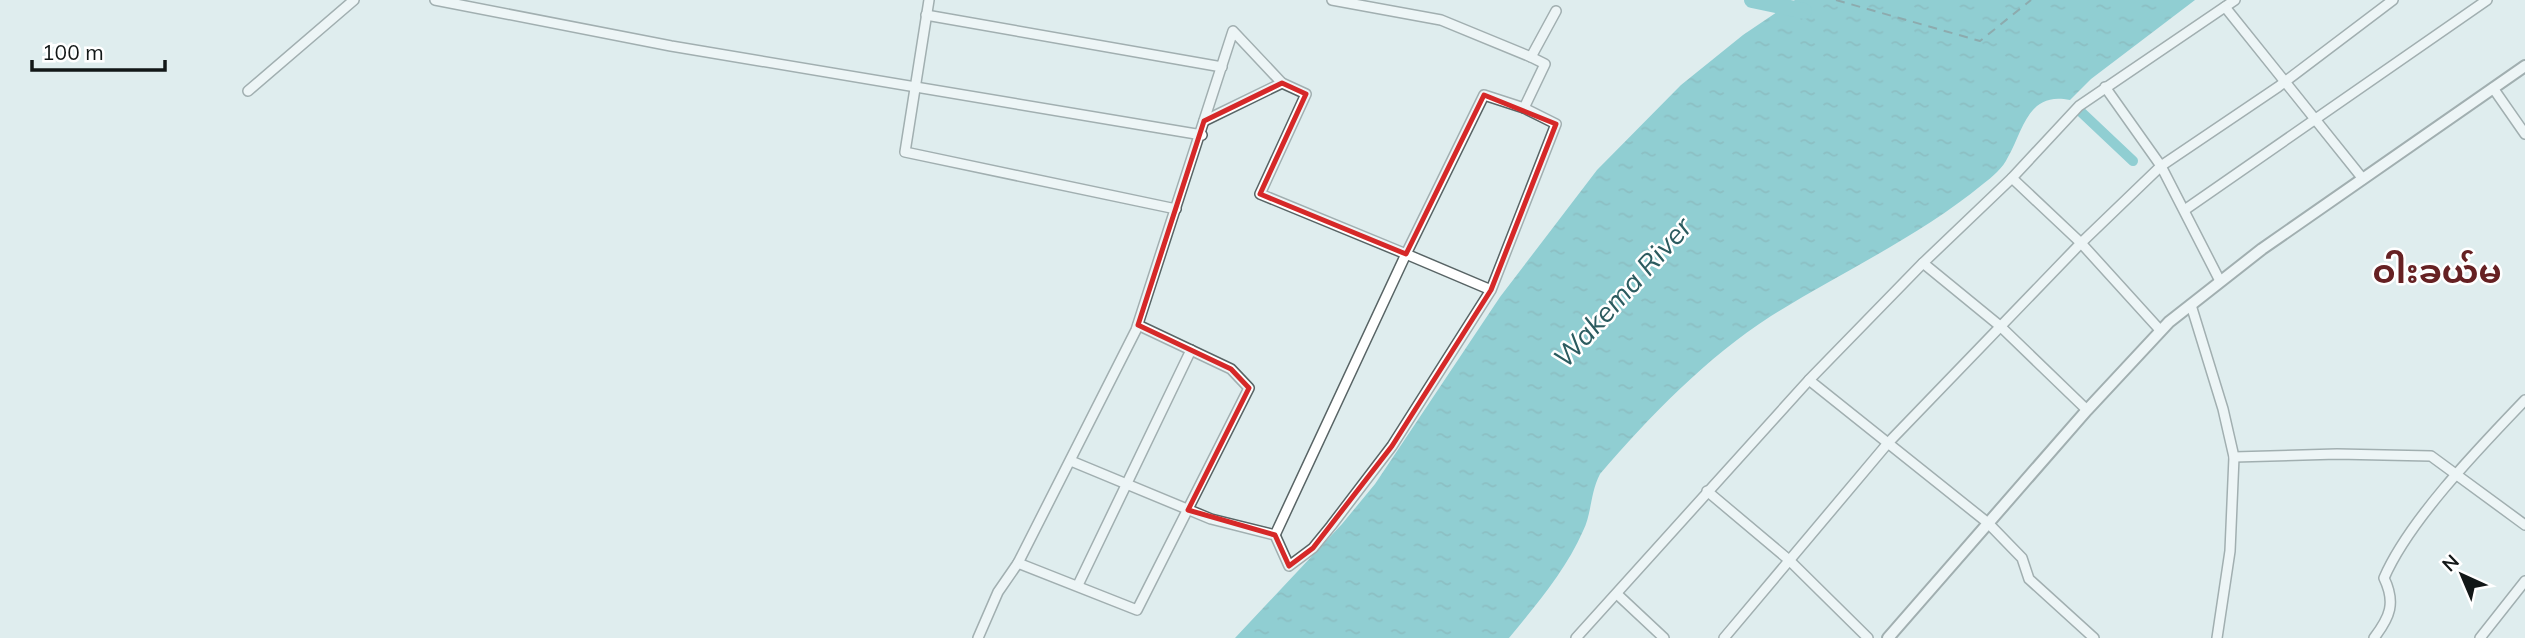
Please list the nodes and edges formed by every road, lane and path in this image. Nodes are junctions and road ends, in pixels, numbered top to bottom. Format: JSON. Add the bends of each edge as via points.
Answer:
{"nodes":[{"id":1,"x":354,"y":0,"type":"edge"},
{"id":2,"x":435,"y":0,"type":"edge"},
{"id":3,"x":929,"y":0,"type":"edge"},
{"id":4,"x":1332,"y":0,"type":"edge"},
{"id":5,"x":2235,"y":0,"type":"edge"},
{"id":6,"x":2393,"y":0,"type":"edge"},
{"id":7,"x":2487,"y":0,"type":"edge"},
{"id":8,"x":2225,"y":7,"type":"junction"},
{"id":9,"x":1556,"y":11,"type":"dead end"},
{"id":10,"x":926,"y":15,"type":"junction"},
{"id":11,"x":1531,"y":57,"type":"junction"},
{"id":12,"x":2525,"y":66,"type":"edge"},
{"id":13,"x":1222,"y":67,"type":"junction"},
{"id":14,"x":2286,"y":81,"type":"junction"},
{"id":15,"x":1282,"y":83,"type":"junction"},
{"id":16,"x":916,"y":87,"type":"junction"},
{"id":17,"x":2105,"y":87,"type":"junction"},
{"id":18,"x":2493,"y":88,"type":"junction"},
{"id":19,"x":248,"y":91,"type":"dead end"},
{"id":20,"x":1524,"y":108,"type":"junction"},
{"id":21,"x":2317,"y":119,"type":"junction"},
{"id":22,"x":1204,"y":121,"type":"junction"},
{"id":23,"x":2525,"y":134,"type":"edge"},
{"id":24,"x":1202,"y":135,"type":"junction"},
{"id":25,"x":2161,"y":166,"type":"junction"},
{"id":26,"x":2012,"y":178,"type":"junction"},
{"id":27,"x":2363,"y":179,"type":"junction"},
{"id":28,"x":1175,"y":209,"type":"junction"},
{"id":29,"x":2186,"y":209,"type":"junction"},
{"id":30,"x":2081,"y":243,"type":"junction"},
{"id":31,"x":1406,"y":254,"type":"junction"},
{"id":32,"x":1923,"y":263,"type":"junction"},
{"id":33,"x":2220,"y":281,"type":"junction"},
{"id":34,"x":1491,"y":290,"type":"junction"},
{"id":35,"x":2191,"y":305,"type":"junction"},
{"id":36,"x":1138,"y":325,"type":"junction"},
{"id":37,"x":2000,"y":326,"type":"junction"},
{"id":38,"x":2160,"y":330,"type":"junction"},
{"id":39,"x":1191,"y":350,"type":"junction"},
{"id":40,"x":1809,"y":380,"type":"junction"},
{"id":41,"x":2525,"y":400,"type":"edge"},
{"id":42,"x":2087,"y":410,"type":"junction"},
{"id":43,"x":1888,"y":443,"type":"junction"},
{"id":44,"x":2234,"y":457,"type":"junction"},
{"id":45,"x":1070,"y":461,"type":"junction"},
{"id":46,"x":2457,"y":475,"type":"junction"},
{"id":47,"x":1127,"y":485,"type":"junction"},
{"id":48,"x":1707,"y":491,"type":"junction"},
{"id":49,"x":1188,"y":510,"type":"junction"},
{"id":50,"x":1988,"y":523,"type":"junction"},
{"id":51,"x":2525,"y":526,"type":"edge"},
{"id":52,"x":1275,"y":536,"type":"junction"},
{"id":53,"x":1788,"y":560,"type":"junction"},
{"id":54,"x":1018,"y":563,"type":"junction"},
{"id":55,"x":2525,"y":581,"type":"edge"},
{"id":56,"x":1078,"y":585,"type":"junction"},
{"id":57,"x":1617,"y":594,"type":"junction"},
{"id":58,"x":978,"y":638,"type":"edge"},
{"id":59,"x":1576,"y":638,"type":"edge"},
{"id":60,"x":1664,"y":638,"type":"edge"},
{"id":61,"x":1724,"y":638,"type":"edge"},
{"id":62,"x":1868,"y":638,"type":"edge"},
{"id":63,"x":1888,"y":638,"type":"edge"},
{"id":64,"x":2094,"y":638,"type":"edge"},
{"id":65,"x":2217,"y":638,"type":"edge"},
{"id":66,"x":2374,"y":638,"type":"edge"},
{"id":67,"x":2480,"y":638,"type":"edge"}],
"edges":[{"from":1,"to":19,"type":"street"},
{"from":2,"to":16,"type":"street"},
{"from":3,"to":10,"type":"street"},
{"from":4,"to":11,"type":"street","via":[[1441,20]]},
{"from":5,"to":8,"type":"street"},
{"from":6,"to":14,"type":"street"},
{"from":7,"to":21,"type":"street"},
{"from":8,"to":14,"type":"street"},
{"from":8,"to":17,"type":"street"},
{"from":9,"to":11,"type":"street"},
{"from":10,"to":13,"type":"street"},
{"from":10,"to":16,"type":"street"},
{"from":11,"to":20,"type":"street","via":[[1545,64]]},
{"from":12,"to":18,"type":"street"},
{"from":13,"to":15,"type":"street","via":[[1233,31]]},
{"from":13,"to":22,"type":"street"},
{"from":14,"to":21,"type":"street"},
{"from":14,"to":25,"type":"street"},
{"from":15,"to":22,"type":"street"},
{"from":15,"to":31,"type":"street","via":[[1306,94],[1260,194]]},
{"from":16,"to":24,"type":"street"},
{"from":16,"to":28,"type":"street","via":[[905,152]]},
{"from":17,"to":25,"type":"street"},
{"from":17,"to":26,"type":"street","via":[[2080,106]]},
{"from":18,"to":23,"type":"street"},
{"from":18,"to":27,"type":"street"},
{"from":20,"to":31,"type":"street","via":[[1484,95]]},
{"from":20,"to":34,"type":"street","via":[[1556,124]]},
{"from":21,"to":27,"type":"street"},
{"from":21,"to":29,"type":"street"},
{"from":22,"to":24,"type":"street"},
{"from":24,"to":28,"type":"street"},
{"from":25,"to":29,"type":"street"},
{"from":25,"to":30,"type":"street"},
{"from":26,"to":30,"type":"street"},
{"from":26,"to":32,"type":"street"},
{"from":27,"to":33,"type":"street"},
{"from":28,"to":36,"type":"street"},
{"from":29,"to":33,"type":"street"},
{"from":30,"to":37,"type":"street"},
{"from":30,"to":38,"type":"street"},
{"from":31,"to":34,"type":"street"},
{"from":31,"to":52,"type":"street"},
{"from":32,"to":37,"type":"street"},
{"from":32,"to":40,"type":"street"},
{"from":33,"to":35,"type":"street"},
{"from":34,"to":52,"type":"street","via":[[1391,446],[1313,548],[1289,566]]},
{"from":35,"to":38,"type":"street"},
{"from":35,"to":44,"type":"street"},
{"from":36,"to":39,"type":"street"},
{"from":36,"to":45,"type":"street"},
{"from":37,"to":42,"type":"street"},
{"from":37,"to":43,"type":"street"},
{"from":38,"to":42,"type":"street"},
{"from":39,"to":47,"type":"street"},
{"from":39,"to":49,"type":"street","via":[[1231,369],[1249,388]]},
{"from":40,"to":43,"type":"street"},
{"from":40,"to":48,"type":"street"},
{"from":41,"to":46,"type":"street"},
{"from":42,"to":50,"type":"street"},
{"from":43,"to":50,"type":"street"},
{"from":43,"to":53,"type":"street"},
{"from":44,"to":46,"type":"street","via":[[2431,456]]},
{"from":44,"to":65,"type":"street","via":[[2231,551]]},
{"from":45,"to":47,"type":"street"},
{"from":45,"to":54,"type":"street"},
{"from":46,"to":51,"type":"street"},
{"from":46,"to":66,"type":"street","via":[[2394,554],[2384,578],[2392,600],[2389,618]]},
{"from":47,"to":49,"type":"street"},
{"from":47,"to":56,"type":"street"},
{"from":48,"to":53,"type":"street"},
{"from":48,"to":57,"type":"street"},
{"from":49,"to":52,"type":"street"},
{"from":49,"to":56,"type":"street","via":[[1137,610]]},
{"from":50,"to":63,"type":"street"},
{"from":50,"to":64,"type":"street","via":[[2022,558],[2028,579]]},
{"from":53,"to":61,"type":"street"},
{"from":53,"to":62,"type":"street"},
{"from":54,"to":56,"type":"street"},
{"from":54,"to":58,"type":"street","via":[[998,593]]},
{"from":55,"to":67,"type":"street"},
{"from":57,"to":59,"type":"street"},
{"from":57,"to":60,"type":"street"}]}
